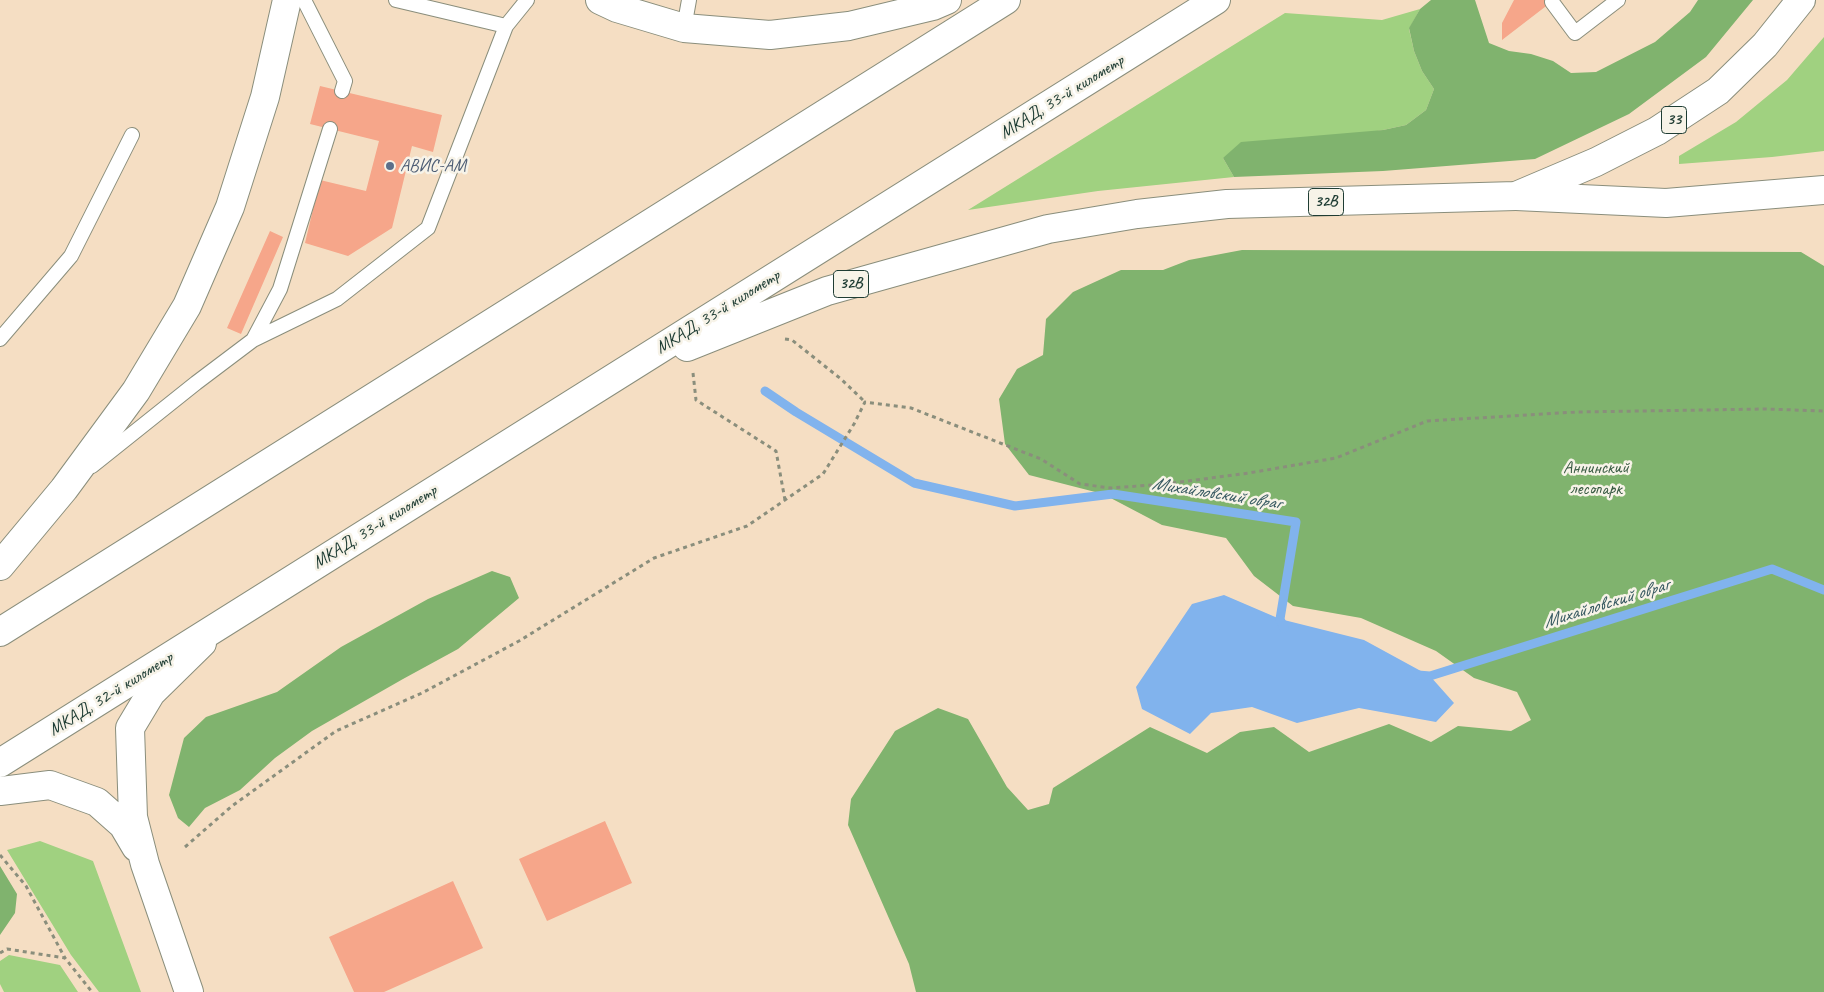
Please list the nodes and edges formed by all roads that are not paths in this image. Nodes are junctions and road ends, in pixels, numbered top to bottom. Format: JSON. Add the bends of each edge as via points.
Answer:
{"nodes":[{"id":1,"x":287,"y":0,"type":"edge"},
{"id":2,"x":304,"y":0,"type":"edge"},
{"id":3,"x":396,"y":0,"type":"edge"},
{"id":4,"x":526,"y":0,"type":"edge"},
{"id":5,"x":600,"y":0,"type":"edge"},
{"id":6,"x":690,"y":0,"type":"edge"},
{"id":7,"x":947,"y":0,"type":"edge"},
{"id":8,"x":1006,"y":0,"type":"edge"},
{"id":9,"x":1216,"y":0,"type":"edge"},
{"id":10,"x":1618,"y":0,"type":"edge"},
{"id":11,"x":1801,"y":0,"type":"edge"},
{"id":12,"x":1552,"y":2,"type":"dead end"},
{"id":13,"x":506,"y":26,"type":"junction"},
{"id":14,"x":684,"y":28,"type":"junction"},
{"id":15,"x":342,"y":91,"type":"dead end"},
{"id":16,"x":330,"y":129,"type":"dead end"},
{"id":17,"x":132,"y":135,"type":"dead end"},
{"id":18,"x":1824,"y":190,"type":"edge"},
{"id":19,"x":1516,"y":196,"type":"junction"},
{"id":20,"x":0,"y":339,"type":"edge"},
{"id":21,"x":253,"y":340,"type":"junction"},
{"id":22,"x":580,"y":399,"type":"junction"},
{"id":23,"x":64,"y":489,"type":"junction"},
{"id":24,"x":0,"y":566,"type":"edge"},
{"id":25,"x":221,"y":624,"type":"junction"},
{"id":26,"x":0,"y":632,"type":"edge"},
{"id":27,"x":0,"y":763,"type":"edge"},
{"id":28,"x":0,"y":791,"type":"edge"},
{"id":29,"x":145,"y":864,"type":"junction"},
{"id":30,"x":189,"y":992,"type":"edge"}],
"edges":[{"from":1,"to":23,"type":"main road","via":[[265,98],[230,207],[187,306],[136,391]]},
{"from":2,"to":15,"type":"lane","via":[[345,81]]},
{"from":3,"to":13,"type":"lane"},
{"from":4,"to":13,"type":"lane"},
{"from":5,"to":14,"type":"main road"},
{"from":6,"to":14,"type":"lane"},
{"from":7,"to":14,"type":"main road","via":[[859,24],[770,35]]},
{"from":8,"to":26,"type":"main road"},
{"from":9,"to":22,"type":"main road","name":"МКАД, 33-й километр"},
{"from":10,"to":12,"type":"lane","via":[[1575,33]]},
{"from":11,"to":19,"type":"main road","number":"33","via":[[1765,45],[1718,91],[1658,131]]},
{"from":13,"to":21,"type":"lane","via":[[428,228],[337,298]]},
{"from":16,"to":21,"type":"lane","via":[[280,289]]},
{"from":17,"to":20,"type":"lane","via":[[72,256]]},
{"from":18,"to":19,"type":"main road","number":"32B","via":[[1666,203]]},
{"from":19,"to":22,"type":"main road","number":"32B","via":[[1228,204],[1137,214],[1048,229],[827,291],[689,346]]},
{"from":21,"to":23,"type":"lane"},
{"from":22,"to":25,"type":"main road","name":"МКАД, 33-й километр"},
{"from":23,"to":24,"type":"main road"},
{"from":25,"to":27,"type":"main road","name":"МКАД, 32-й километр"},
{"from":25,"to":29,"type":"main road","via":[[151,693],[130,728],[133,817]]},
{"from":28,"to":29,"type":"main road","via":[[50,785],[97,802],[123,825]]},
{"from":29,"to":30,"type":"main road"}]}
